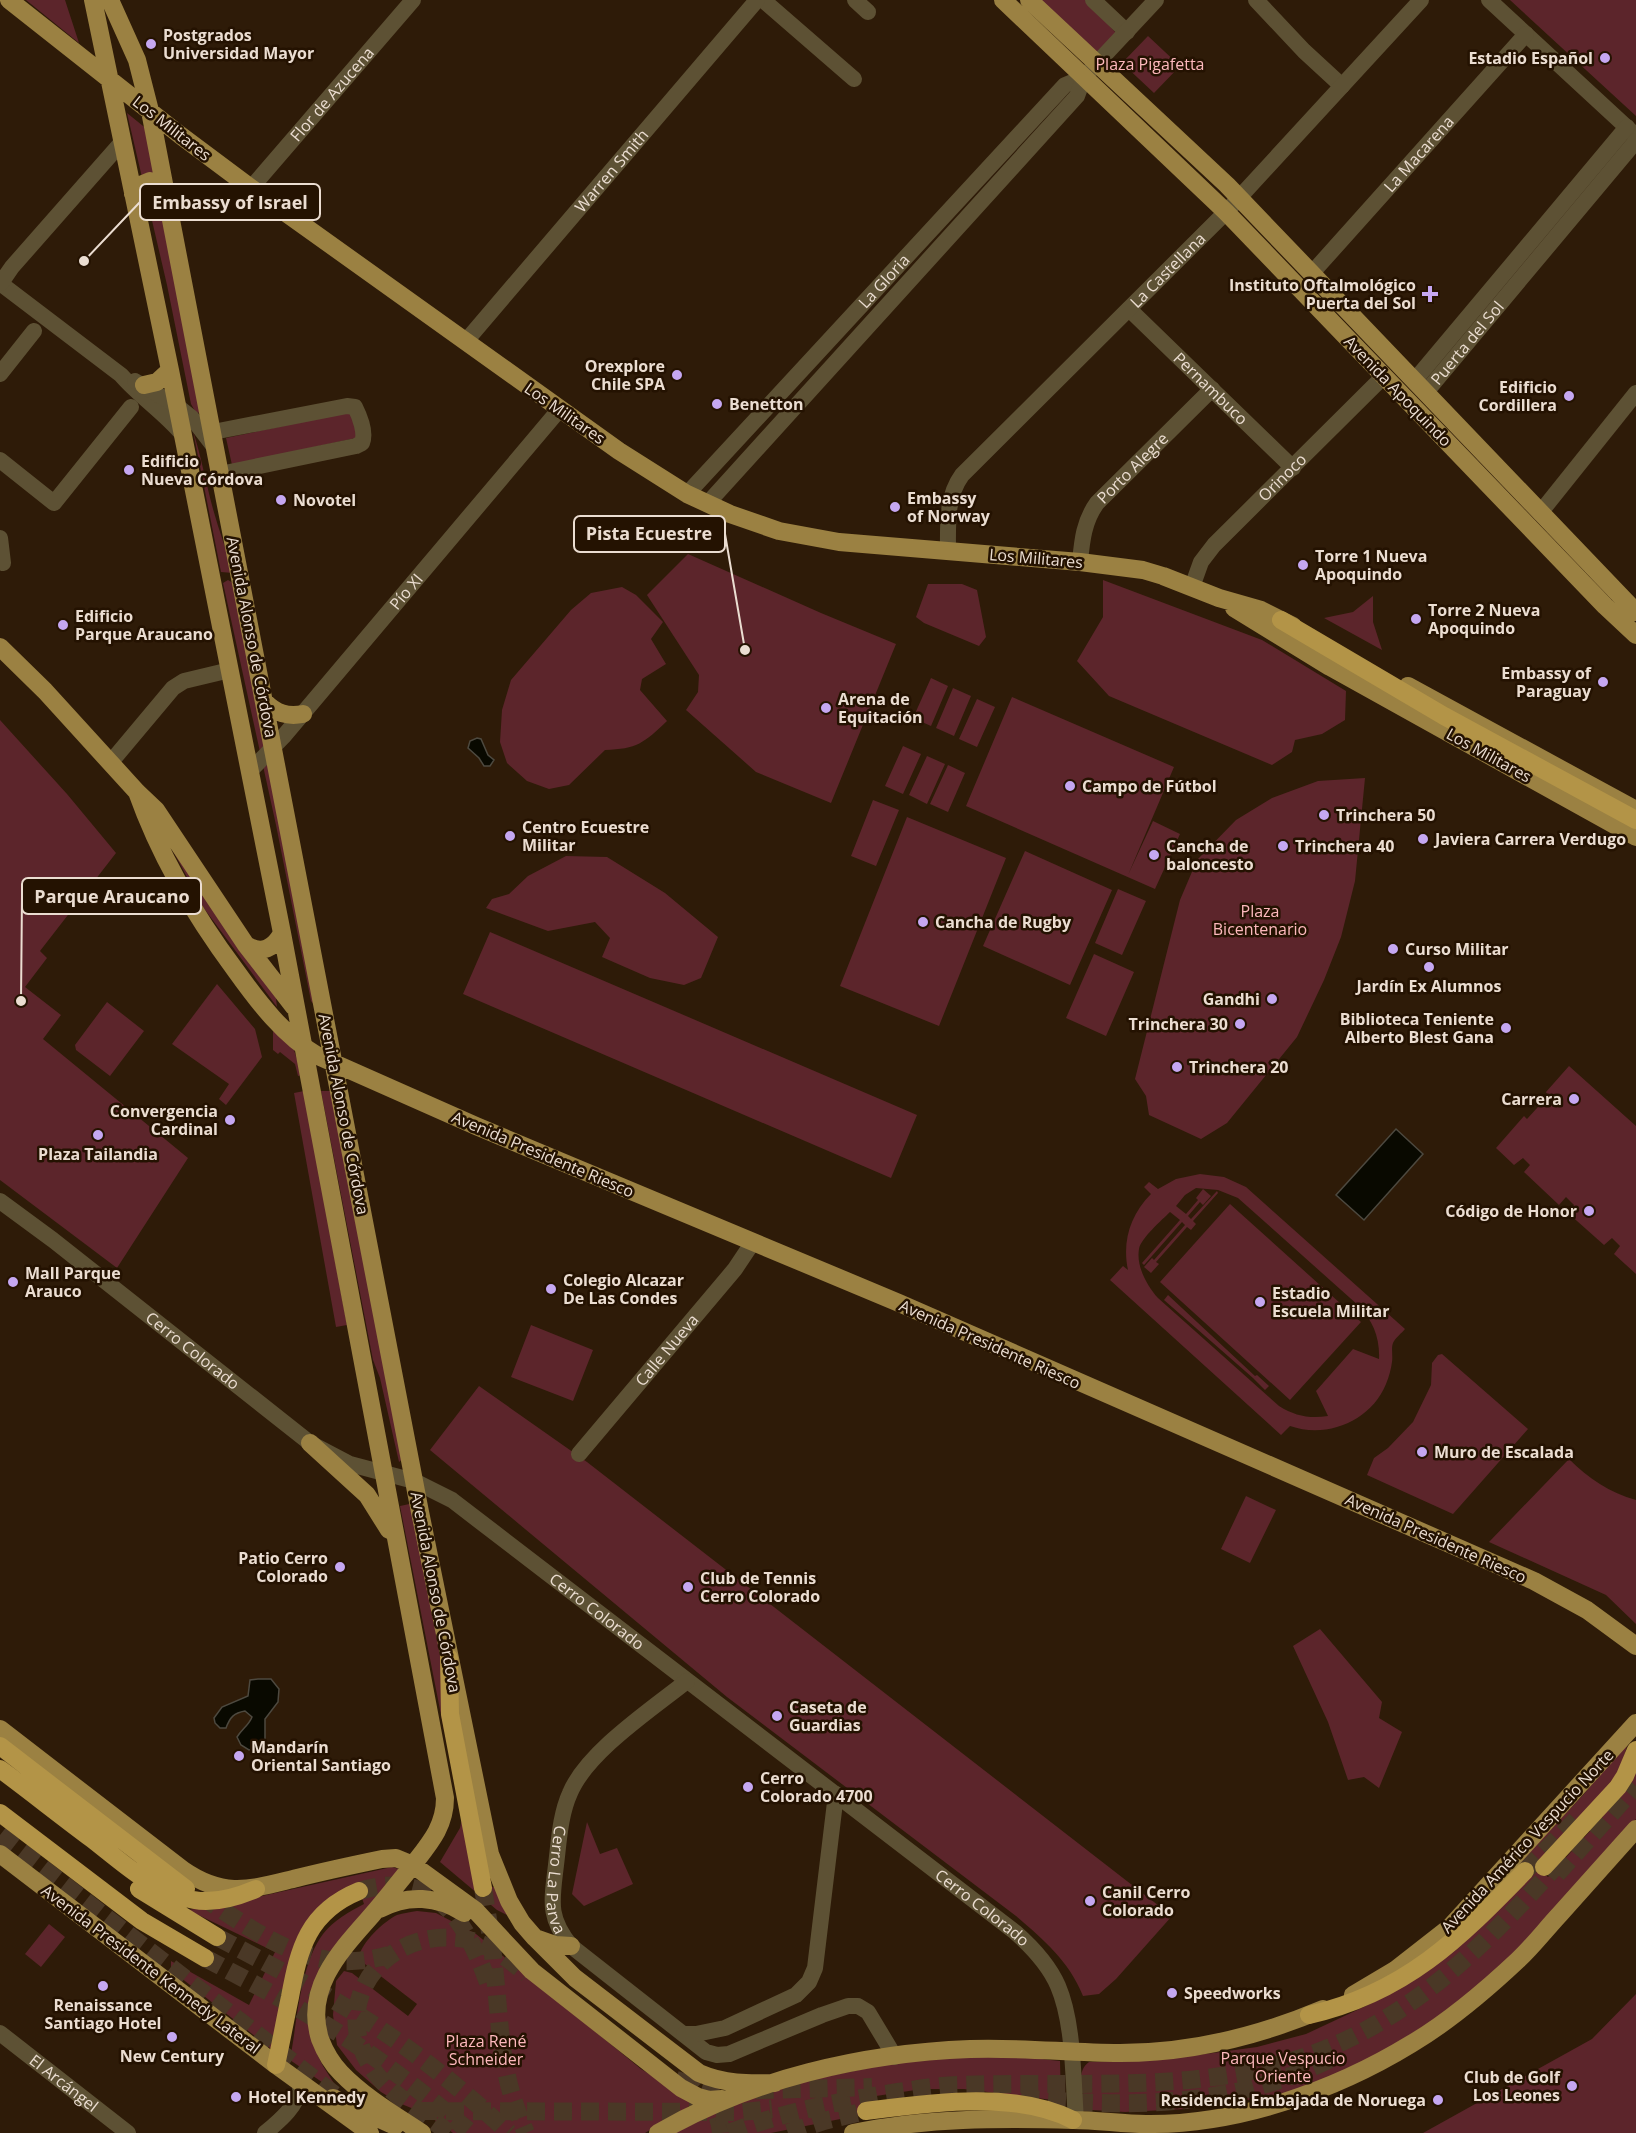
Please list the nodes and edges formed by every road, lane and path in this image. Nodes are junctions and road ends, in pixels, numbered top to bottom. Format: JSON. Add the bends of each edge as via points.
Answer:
{"nodes":[{"id":1,"x":9,"y":0,"type":"edge"},
{"id":2,"x":93,"y":0,"type":"edge"},
{"id":3,"x":110,"y":0,"type":"edge"},
{"id":4,"x":413,"y":0,"type":"edge"},
{"id":5,"x":757,"y":0,"type":"edge"},
{"id":6,"x":764,"y":0,"type":"edge"},
{"id":7,"x":855,"y":0,"type":"edge"},
{"id":8,"x":1003,"y":0,"type":"edge"},
{"id":9,"x":1029,"y":0,"type":"edge"},
{"id":10,"x":1093,"y":0,"type":"edge"},
{"id":11,"x":1156,"y":0,"type":"edge"},
{"id":12,"x":1256,"y":0,"type":"edge"},
{"id":13,"x":1421,"y":0,"type":"edge"},
{"id":14,"x":1489,"y":0,"type":"edge"},
{"id":15,"x":868,"y":12,"type":"dead end"},
{"id":16,"x":98,"y":29,"type":"junction"},
{"id":17,"x":1127,"y":32,"type":"junction"},
{"id":18,"x":1526,"y":34,"type":"junction"},
{"id":19,"x":70,"y":48,"type":"junction"},
{"id":20,"x":1098,"y":63,"type":"junction"},
{"id":21,"x":1084,"y":77,"type":"junction"},
{"id":22,"x":109,"y":79,"type":"junction"},
{"id":23,"x":854,"y":79,"type":"dead end"},
{"id":24,"x":1342,"y":86,"type":"junction"},
{"id":25,"x":150,"y":111,"type":"junction"},
{"id":26,"x":1032,"y":134,"type":"junction"},
{"id":27,"x":1633,"y":134,"type":"edge"},
{"id":28,"x":122,"y":142,"type":"junction"},
{"id":29,"x":193,"y":144,"type":"junction"},
{"id":30,"x":160,"y":164,"type":"junction"},
{"id":31,"x":251,"y":188,"type":"junction"},
{"id":32,"x":165,"y":192,"type":"junction"},
{"id":33,"x":133,"y":194,"type":"junction"},
{"id":34,"x":1239,"y":198,"type":"junction"},
{"id":35,"x":1226,"y":212,"type":"junction"},
{"id":36,"x":1312,"y":273,"type":"junction"},
{"id":37,"x":0,"y":283,"type":"edge"},
{"id":38,"x":868,"y":298,"type":"junction"},
{"id":39,"x":1129,"y":309,"type":"junction"},
{"id":40,"x":881,"y":310,"type":"junction"},
{"id":41,"x":34,"y":331,"type":"dead end"},
{"id":42,"x":466,"y":341,"type":"junction"},
{"id":43,"x":170,"y":370,"type":"junction"},
{"id":44,"x":800,"y":372,"type":"junction"},
{"id":45,"x":0,"y":374,"type":"edge"},
{"id":46,"x":121,"y":375,"type":"junction"},
{"id":47,"x":1384,"y":376,"type":"junction"},
{"id":48,"x":144,"y":384,"type":"junction"},
{"id":49,"x":813,"y":384,"type":"junction"},
{"id":50,"x":1420,"y":386,"type":"junction"},
{"id":51,"x":1212,"y":389,"type":"junction"},
{"id":52,"x":1635,"y":398,"type":"edge"},
{"id":53,"x":177,"y":406,"type":"junction"},
{"id":54,"x":131,"y":407,"type":"dead end"},
{"id":55,"x":559,"y":410,"type":"junction"},
{"id":56,"x":746,"y":431,"type":"junction"},
{"id":57,"x":183,"y":435,"type":"junction"},
{"id":58,"x":214,"y":441,"type":"junction"},
{"id":59,"x":760,"y":444,"type":"junction"},
{"id":60,"x":0,"y":460,"type":"edge"},
{"id":61,"x":1293,"y":468,"type":"junction"},
{"id":62,"x":220,"y":474,"type":"junction"},
{"id":63,"x":687,"y":494,"type":"junction"},
{"id":64,"x":706,"y":504,"type":"junction"},
{"id":65,"x":1540,"y":513,"type":"junction"},
{"id":66,"x":0,"y":538,"type":"edge"},
{"id":67,"x":948,"y":551,"type":"junction"},
{"id":68,"x":1080,"y":562,"type":"junction"},
{"id":69,"x":3,"y":564,"type":"dead end"},
{"id":70,"x":1192,"y":587,"type":"junction"},
{"id":71,"x":1219,"y":598,"type":"junction"},
{"id":72,"x":1636,"y":612,"type":"edge"},
{"id":73,"x":1281,"y":620,"type":"junction"},
{"id":74,"x":1636,"y":635,"type":"edge"},
{"id":75,"x":0,"y":647,"type":"edge"},
{"id":76,"x":230,"y":670,"type":"junction"},
{"id":77,"x":265,"y":702,"type":"junction"},
{"id":78,"x":303,"y":714,"type":"junction"},
{"id":79,"x":274,"y":747,"type":"junction"},
{"id":80,"x":111,"y":762,"type":"junction"},
{"id":81,"x":250,"y":771,"type":"junction"},
{"id":82,"x":137,"y":792,"type":"junction"},
{"id":83,"x":1636,"y":810,"type":"edge"},
{"id":84,"x":1636,"y":819,"type":"edge"},
{"id":85,"x":1636,"y":837,"type":"edge"},
{"id":86,"x":282,"y":933,"type":"junction"},
{"id":87,"x":246,"y":945,"type":"junction"},
{"id":88,"x":297,"y":1010,"type":"junction"},
{"id":89,"x":304,"y":1047,"type":"junction"},
{"id":90,"x":333,"y":1063,"type":"junction"},
{"id":91,"x":0,"y":1201,"type":"edge"},
{"id":92,"x":753,"y":1242,"type":"junction"},
{"id":93,"x":310,"y":1443,"type":"junction"},
{"id":94,"x":579,"y":1454,"type":"dead end"},
{"id":95,"x":384,"y":1473,"type":"junction"},
{"id":96,"x":414,"y":1481,"type":"junction"},
{"id":97,"x":396,"y":1541,"type":"junction"},
{"id":98,"x":1636,"y":1646,"type":"edge"},
{"id":99,"x":449,"y":1658,"type":"junction"},
{"id":100,"x":687,"y":1681,"type":"junction"},
{"id":101,"x":1636,"y":1723,"type":"edge"},
{"id":102,"x":0,"y":1729,"type":"edge"},
{"id":103,"x":0,"y":1746,"type":"edge"},
{"id":104,"x":1636,"y":1749,"type":"edge"},
{"id":105,"x":0,"y":1769,"type":"edge"},
{"id":106,"x":0,"y":1783,"type":"edge"},
{"id":107,"x":836,"y":1794,"type":"junction"},
{"id":108,"x":0,"y":1813,"type":"edge"},
{"id":109,"x":1636,"y":1829,"type":"edge"},
{"id":110,"x":0,"y":1854,"type":"edge"},
{"id":111,"x":413,"y":1864,"type":"junction"},
{"id":112,"x":1544,"y":1868,"type":"tunnel mouth"},
{"id":113,"x":1525,"y":1871,"type":"tunnel mouth"},
{"id":114,"x":483,"y":1888,"type":"tunnel mouth"},
{"id":115,"x":186,"y":1889,"type":"tunnel mouth"},
{"id":116,"x":256,"y":1889,"type":"junction"},
{"id":117,"x":359,"y":1891,"type":"tunnel mouth"},
{"id":118,"x":373,"y":1914,"type":"junction"},
{"id":119,"x":522,"y":1923,"type":"junction"},
{"id":120,"x":217,"y":1936,"type":"tunnel mouth"},
{"id":121,"x":535,"y":1938,"type":"junction"},
{"id":122,"x":571,"y":1946,"type":"junction"},
{"id":123,"x":205,"y":1958,"type":"tunnel mouth"},
{"id":124,"x":541,"y":1970,"type":"junction"},
{"id":125,"x":764,"y":2011,"type":"junction"},
{"id":126,"x":1309,"y":2014,"type":"junction"},
{"id":127,"x":800,"y":2025,"type":"junction"},
{"id":128,"x":0,"y":2032,"type":"edge"},
{"id":129,"x":684,"y":2034,"type":"junction"},
{"id":130,"x":1071,"y":2051,"type":"junction"},
{"id":131,"x":895,"y":2057,"type":"junction"},
{"id":132,"x":276,"y":2065,"type":"junction"},
{"id":133,"x":684,"y":2075,"type":"tunnel mouth"},
{"id":134,"x":775,"y":2083,"type":"junction"},
{"id":135,"x":302,"y":2084,"type":"junction"},
{"id":136,"x":732,"y":2097,"type":"junction"},
{"id":137,"x":866,"y":2111,"type":"tunnel mouth"},
{"id":138,"x":1075,"y":2120,"type":"junction"},
{"id":139,"x":128,"y":2133,"type":"edge"},
{"id":140,"x":265,"y":2133,"type":"edge"},
{"id":141,"x":370,"y":2133,"type":"edge"},
{"id":142,"x":410,"y":2133,"type":"edge"},
{"id":143,"x":422,"y":2133,"type":"tunnel mouth"},
{"id":144,"x":658,"y":2133,"type":"edge"},
{"id":145,"x":853,"y":2133,"type":"edge"}],
"edges":[{"from":1,"to":19,"type":"main road","name":"Los Militares"},
{"from":2,"to":16,"type":"main road","name":"Avenida Alonso de Córdova"},
{"from":3,"to":25,"type":"main road","name":"Avenida Alonso de Córdova","via":[[137,60]]},
{"from":4,"to":31,"type":"street","name":"Flor de Azucena"},
{"from":5,"to":42,"type":"street","name":"Warren Smith"},
{"from":6,"to":23,"type":"street"},
{"from":7,"to":15,"type":"street"},
{"from":8,"to":21,"type":"main road","name":"Avenida Apoquindo"},
{"from":9,"to":20,"type":"main road","name":"Avenida Apoquindo"},
{"from":10,"to":17,"type":"street"},
{"from":11,"to":17,"type":"street","name":"La Gloria"},
{"from":12,"to":24,"type":"street"},
{"from":13,"to":24,"type":"street","name":"La Castellana"},
{"from":14,"to":18,"type":"street"},
{"from":16,"to":19,"type":"main road","via":[[87,46]]},
{"from":16,"to":22,"type":"main road","name":"Avenida Alonso de Córdova"},
{"from":17,"to":20,"type":"street","name":"La Gloria"},
{"from":18,"to":27,"type":"street"},
{"from":18,"to":36,"type":"street","name":"La Macarena"},
{"from":19,"to":22,"type":"main road","name":"Los Militares"},
{"from":20,"to":21,"type":"street","name":"La Gloria"},
{"from":20,"to":34,"type":"main road","name":"Avenida Apoquindo"},
{"from":21,"to":26,"type":"street","name":"La Gloria","via":[[1077,96]]},
{"from":21,"to":35,"type":"main road","name":"Avenida Apoquindo"},
{"from":22,"to":25,"type":"main road","name":"Los Militares"},
{"from":22,"to":28,"type":"main road","name":"Avenida Alonso de Córdova"},
{"from":24,"to":34,"type":"street","name":"La Castellana"},
{"from":25,"to":29,"type":"main road","name":"Los Militares"},
{"from":25,"to":30,"type":"main road","name":"Avenida Alonso de Córdova"},
{"from":26,"to":38,"type":"street","name":"La Gloria"},
{"from":26,"to":40,"type":"street","name":"La Gloria"},
{"from":27,"to":50,"type":"street","name":"Puerta del Sol"},
{"from":28,"to":33,"type":"main road","name":"Avenida Alonso de Córdova"},
{"from":28,"to":37,"type":"street"},
{"from":29,"to":30,"type":"main road","via":[[171,149]]},
{"from":29,"to":31,"type":"main road","name":"Los Militares"},
{"from":30,"to":32,"type":"main road","name":"Avenida Alonso de Córdova"},
{"from":31,"to":42,"type":"main road","name":"Los Militares"},
{"from":32,"to":33,"type":"main road","via":[[150,181],[138,186]]},
{"from":32,"to":58,"type":"main road","name":"Avenida Alonso de Córdova"},
{"from":33,"to":43,"type":"main road","name":"Avenida Alonso de Córdova"},
{"from":34,"to":35,"type":"street","name":"La Castellana"},
{"from":34,"to":36,"type":"main road","name":"Avenida Apoquindo"},
{"from":35,"to":39,"type":"street","name":"La Castellana"},
{"from":35,"to":47,"type":"main road","name":"Avenida Apoquindo"},
{"from":36,"to":50,"type":"main road","name":"Avenida Apoquindo"},
{"from":37,"to":46,"type":"street"},
{"from":38,"to":40,"type":"street"},
{"from":38,"to":44,"type":"street","name":"La Gloria"},
{"from":39,"to":51,"type":"street","name":"Pernambuco"},
{"from":39,"to":67,"type":"street","name":"La Castellana","via":[[962,475],[950,502]]},
{"from":40,"to":49,"type":"street","name":"La Gloria"},
{"from":41,"to":45,"type":"street"},
{"from":42,"to":55,"type":"main road","name":"Los Militares"},
{"from":43,"to":48,"type":"main road","via":[[157,382]]},
{"from":43,"to":53,"type":"main road","name":"Avenida Alonso de Córdova"},
{"from":44,"to":49,"type":"street"},
{"from":44,"to":56,"type":"street","name":"La Gloria"},
{"from":46,"to":48,"type":"street"},
{"from":46,"to":57,"type":"street"},
{"from":47,"to":61,"type":"street","name":"Orinoco"},
{"from":47,"to":74,"type":"main road","name":"Avenida Apoquindo"},
{"from":48,"to":53,"type":"street"},
{"from":49,"to":59,"type":"street","name":"La Gloria"},
{"from":50,"to":65,"type":"main road","name":"Avenida Apoquindo"},
{"from":51,"to":61,"type":"street","name":"Pernambuco"},
{"from":51,"to":68,"type":"street","name":"Porto Alegre","via":[[1097,503],[1086,523]]},
{"from":52,"to":65,"type":"street"},
{"from":53,"to":57,"type":"main road","name":"Avenida Alonso de Córdova"},
{"from":53,"to":58,"type":"street"},
{"from":54,"to":60,"type":"street","via":[[54,503]]},
{"from":55,"to":63,"type":"main road","name":"Los Militares"},
{"from":55,"to":78,"type":"street","name":"Pío XI"},
{"from":56,"to":59,"type":"street"},
{"from":56,"to":63,"type":"street","name":"La Gloria"},
{"from":57,"to":76,"type":"main road","name":"Avenida Alonso de Córdova"},
{"from":58,"to":62,"type":"main road","name":"Avenida Alonso de Córdova"},
{"from":58,"to":62,"type":"street","via":[[347,406],[355,407],[364,437],[356,446]]},
{"from":59,"to":64,"type":"street","name":"La Gloria"},
{"from":61,"to":70,"type":"street","name":"Orinoco","via":[[1214,545],[1201,562]]},
{"from":62,"to":77,"type":"main road","name":"Avenida Alonso de Córdova"},
{"from":63,"to":64,"type":"main road","name":"Los Militares"},
{"from":64,"to":67,"type":"main road","name":"Los Militares","via":[[754,523],[807,537]]},
{"from":65,"to":72,"type":"main road","name":"Avenida Apoquindo"},
{"from":66,"to":69,"type":"street"},
{"from":67,"to":68,"type":"main road","name":"Los Militares"},
{"from":68,"to":70,"type":"main road","name":"Los Militares","via":[[1143,570]]},
{"from":70,"to":71,"type":"main road","name":"Los Militares"},
{"from":71,"to":73,"type":"main road","name":"Los Militares"},
{"from":71,"to":85,"type":"main road","name":"Los Militares","via":[[1330,667]]},
{"from":73,"to":83,"type":"main road","name":"Los Militares","via":[[1342,649]]},
{"from":73,"to":84,"type":"highway","via":[[1455,721]]},
{"from":75,"to":80,"type":"main road","name":"Avenida Presidente Riesco"},
{"from":76,"to":80,"type":"street","via":[[184,681],[173,688]]},
{"from":76,"to":81,"type":"main road","name":"Avenida Alonso de Córdova"},
{"from":77,"to":78,"type":"main road","via":[[278,713]]},
{"from":77,"to":79,"type":"main road","name":"Avenida Alonso de Córdova"},
{"from":78,"to":79,"type":"street","name":"Pío XI"},
{"from":79,"to":81,"type":"street","name":"Pío XI"},
{"from":79,"to":90,"type":"main road","name":"Avenida Alonso de Córdova"},
{"from":80,"to":82,"type":"main road","name":"Avenida Presidente Riesco"},
{"from":81,"to":86,"type":"main road","name":"Avenida Alonso de Córdova"},
{"from":82,"to":87,"type":"main road","name":"Avenida Presidente Riesco","via":[[156,810]]},
{"from":82,"to":89,"type":"main road","name":"Avenida Presidente Riesco","via":[[163,856],[195,912],[260,1002]]},
{"from":86,"to":87,"type":"main road","via":[[266,950]]},
{"from":86,"to":88,"type":"main road","name":"Avenida Alonso de Córdova"},
{"from":87,"to":88,"type":"main road","name":"Avenida Presidente Riesco"},
{"from":88,"to":89,"type":"main road","name":"Avenida Alonso de Córdova"},
{"from":88,"to":90,"type":"main road","name":"Avenida Presidente Riesco"},
{"from":89,"to":90,"type":"main road","name":"Avenida Presidente Riesco"},
{"from":89,"to":95,"type":"main road","name":"Avenida Alonso de Córdova"},
{"from":90,"to":92,"type":"main road","name":"Avenida Presidente Riesco"},
{"from":90,"to":96,"type":"main road","name":"Avenida Alonso de Córdova"},
{"from":91,"to":93,"type":"street","name":"Cerro Colorado"},
{"from":92,"to":94,"type":"street","name":"Calle Nueva","via":[[729,1277]]},
{"from":92,"to":98,"type":"main road","name":"Avenida Presidente Riesco","via":[[1552,1589]]},
{"from":93,"to":95,"type":"street","name":"Cerro Colorado","via":[[350,1464]]},
{"from":93,"to":97,"type":"main road","via":[[367,1495]]},
{"from":95,"to":96,"type":"street","name":"Cerro Colorado"},
{"from":95,"to":97,"type":"main road","name":"Avenida Alonso de Córdova"},
{"from":96,"to":99,"type":"main road","name":"Avenida Alonso de Córdova"},
{"from":96,"to":100,"type":"street","name":"Cerro Colorado","via":[[452,1500]]},
{"from":97,"to":111,"type":"main road","name":"Avenida Alonso de Córdova","via":[[445,1798],[442,1823]]},
{"from":99,"to":114,"type":"highway","via":[[450,1714]]},
{"from":99,"to":119,"type":"main road","name":"Avenida Alonso de Córdova","via":[[490,1854]]},
{"from":100,"to":107,"type":"street","name":"Cerro Colorado"},
{"from":100,"to":122,"type":"street","name":"Cerro La Parva","via":[[601,1752],[579,1776],[570,1793],[563,1815],[551,1899],[555,1923]]},
{"from":101,"to":126,"type":"main road","name":"Avenida Américo Vespucio Norte","via":[[1450,1927],[1387,1975]]},
{"from":102,"to":116,"type":"main road","via":[[191,1876],[220,1888]]},
{"from":103,"to":115,"type":"highway"},
{"from":104,"to":112,"type":"highway","via":[[1618,1787]]},
{"from":105,"to":116,"type":"highway","via":[[151,1884],[175,1895],[206,1901]]},
{"from":106,"to":120,"type":"highway","via":[[148,1895]]},
{"from":107,"to":125,"type":"street","via":[[813,1973],[802,1990]]},
{"from":107,"to":130,"type":"street","name":"Cerro Colorado","via":[[1027,1943],[1058,1986]]},
{"from":108,"to":123,"type":"highway","via":[[142,1921]]},
{"from":109,"to":138,"type":"main road","via":[[1493,1984],[1442,2024],[1388,2058],[1305,2094],[1224,2117],[1146,2124]]},
{"from":110,"to":132,"type":"main road","name":"Avenida Presidente Kennedy Lateral"},
{"from":111,"to":116,"type":"main road","via":[[396,1858],[382,1859]]},
{"from":111,"to":118,"type":"main road","name":"Avenida Alonso de Córdova"},
{"from":111,"to":124,"type":"main road","via":[[475,1910]]},
{"from":113,"to":126,"type":"highway","via":[[1468,1929],[1417,1969],[1358,2000]]},
{"from":117,"to":132,"type":"highway","via":[[326,1911],[310,1929],[297,1962]]},
{"from":118,"to":124,"type":"main road","via":[[402,1900],[444,1902]]},
{"from":118,"to":143,"type":"main road","name":"Avenida Alonso de Córdova","via":[[339,1954],[322,1982],[316,2008],[318,2032],[327,2055],[342,2074]]},
{"from":119,"to":121,"type":"main road","name":"Avenida Alonso de Córdova"},
{"from":119,"to":124,"type":"main road"},
{"from":121,"to":122,"type":"main road"},
{"from":121,"to":134,"type":"main road","name":"Avenida Alonso de Córdova","via":[[575,1978],[699,2073],[734,2084]]},
{"from":122,"to":129,"type":"street","name":"Cerro La Parva"},
{"from":124,"to":133,"type":"main road","via":[[573,1989]]},
{"from":124,"to":136,"type":"main road","via":[[681,2088],[709,2100]]},
{"from":125,"to":127,"type":"street"},
{"from":125,"to":129,"type":"street","via":[[725,2028]]},
{"from":126,"to":130,"type":"main road","name":"Avenida Américo Vespucio Norte","via":[[1193,2047],[1120,2053]]},
{"from":127,"to":129,"type":"street","name":"Cerro La Parva","via":[[723,2055],[706,2052]]},
{"from":127,"to":131,"type":"street","name":"Cerro La Parva","via":[[848,2006],[863,2007]]},
{"from":128,"to":139,"type":"street","name":"El Arcángel"},
{"from":130,"to":131,"type":"main road","name":"Avenida Américo Vespucio Norte","via":[[972,2049]]},
{"from":130,"to":138,"type":"street","name":"Cerro Colorado"},
{"from":131,"to":134,"type":"main road","name":"Avenida Américo Vespucio Norte","via":[[838,2066]]},
{"from":132,"to":135,"type":"main road","name":"Avenida Presidente Kennedy Lateral"},
{"from":134,"to":136,"type":"main road","name":"Avenida Américo Vespucio Norte"},
{"from":135,"to":140,"type":"street","via":[[292,2108]]},
{"from":135,"to":141,"type":"main road","name":"Avenida Presidente Kennedy Lateral"},
{"from":135,"to":142,"type":"main road","name":"Avenida Presidente Kennedy Lateral"},
{"from":136,"to":144,"type":"main road","name":"Avenida Américo Vespucio Norte"},
{"from":137,"to":138,"type":"highway","via":[[923,2103],[1004,2102]]},
{"from":138,"to":145,"type":"main road","via":[[948,2121]]}]}
